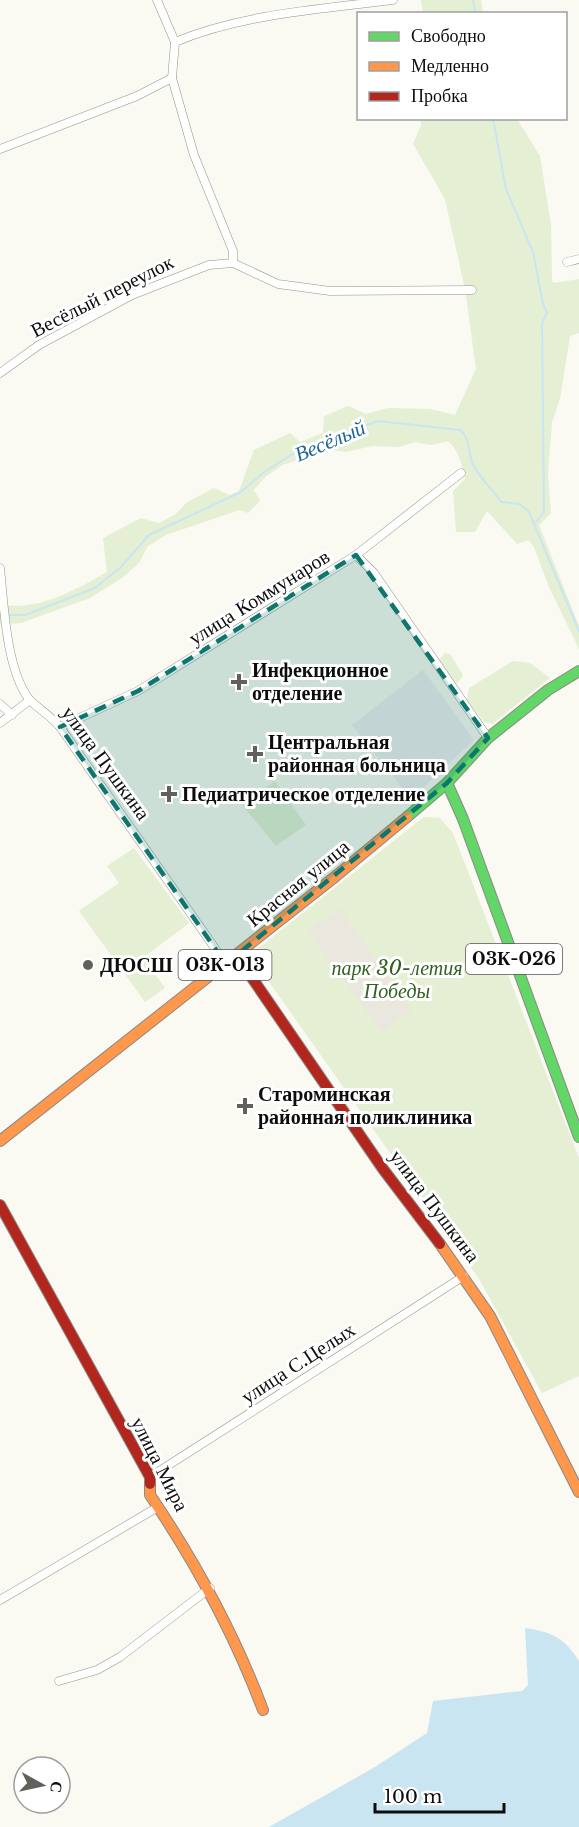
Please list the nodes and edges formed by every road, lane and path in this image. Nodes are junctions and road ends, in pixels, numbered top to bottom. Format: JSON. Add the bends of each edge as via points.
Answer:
{"nodes":[{"id":1,"x":157,"y":0,"type":"edge"},
{"id":2,"x":393,"y":0,"type":"edge"},
{"id":3,"x":175,"y":42,"type":"junction"},
{"id":4,"x":171,"y":78,"type":"junction"},
{"id":5,"x":0,"y":149,"type":"edge"},
{"id":6,"x":579,"y":259,"type":"edge"},
{"id":7,"x":567,"y":262,"type":"dead end"},
{"id":8,"x":233,"y":263,"type":"junction"},
{"id":9,"x":472,"y":290,"type":"dead end"},
{"id":10,"x":0,"y":373,"type":"edge"},
{"id":11,"x":461,"y":473,"type":"dead end"},
{"id":12,"x":357,"y":555,"type":"junction"},
{"id":13,"x":0,"y":568,"type":"edge"},
{"id":14,"x":579,"y":671,"type":"edge"},
{"id":15,"x":30,"y":700,"type":"junction"},
{"id":16,"x":0,"y":704,"type":"edge"},
{"id":17,"x":12,"y":715,"type":"junction"},
{"id":18,"x":0,"y":723,"type":"edge"},
{"id":19,"x":60,"y":727,"type":"junction"},
{"id":20,"x":488,"y":738,"type":"junction"},
{"id":21,"x":447,"y":783,"type":"junction"},
{"id":22,"x":237,"y":956,"type":"junction"},
{"id":23,"x":226,"y":964,"type":"junction"},
{"id":24,"x":579,"y":1137,"type":"edge"},
{"id":25,"x":0,"y":1141,"type":"edge"},
{"id":26,"x":0,"y":1205,"type":"edge"},
{"id":27,"x":464,"y":1276,"type":"junction"},
{"id":28,"x":150,"y":1477,"type":"junction"},
{"id":29,"x":579,"y":1492,"type":"edge"},
{"id":30,"x":159,"y":1507,"type":"junction"},
{"id":31,"x":210,"y":1588,"type":"junction"},
{"id":32,"x":0,"y":1600,"type":"edge"},
{"id":33,"x":59,"y":1681,"type":"dead end"},
{"id":34,"x":263,"y":1710,"type":"dead end"}],
"edges":[{"from":1,"to":3,"type":"street"},
{"from":2,"to":3,"type":"street","via":[[254,20]]},
{"from":3,"to":4,"type":"street"},
{"from":4,"to":5,"type":"street","via":[[137,96]]},
{"from":4,"to":8,"type":"street","via":[[194,155],[233,250]]},
{"from":6,"to":7,"type":"street"},
{"from":8,"to":9,"type":"street","via":[[278,284],[330,291]]},
{"from":8,"to":10,"type":"street","name":"Весёлый переулок","via":[[192,270],[132,295],[39,345]]},
{"from":11,"to":12,"type":"street","name":"улица Коммунаров"},
{"from":12,"to":19,"type":"street","name":"улица Коммунаров","via":[[138,691]]},
{"from":12,"to":20,"type":"street","via":[[374,573]]},
{"from":13,"to":15,"type":"street","name":"улица Пушкина","via":[[18,679]]},
{"from":14,"to":20,"type":"street","name":"Красная улица","via":[[548,690]]},
{"from":15,"to":17,"type":"street"},
{"from":15,"to":19,"type":"street","name":"улица Пушкина"},
{"from":16,"to":17,"type":"street"},
{"from":17,"to":18,"type":"street"},
{"from":19,"to":23,"type":"street","name":"улица Пушкина"},
{"from":20,"to":21,"type":"street","name":"Красная улица"},
{"from":21,"to":22,"type":"street","name":"Красная улица","number":"03К-013"},
{"from":21,"to":24,"type":"street","number":"03К-026"},
{"from":22,"to":23,"type":"street","name":"Красная улица","number":"03К-013"},
{"from":22,"to":27,"type":"street","name":"улица Пушкина","via":[[383,1168]]},
{"from":23,"to":25,"type":"street","name":"Красная улица","number":"03К-013"},
{"from":26,"to":28,"type":"street","name":"улица Мира"},
{"from":27,"to":28,"type":"street","name":"улица С.Целых"},
{"from":27,"to":29,"type":"street","name":"улица Пушкина","via":[[490,1316]]},
{"from":28,"to":30,"type":"street","name":"улица Мира","via":[[150,1495]]},
{"from":30,"to":31,"type":"street","name":"улица Мира"},
{"from":30,"to":32,"type":"street"},
{"from":31,"to":33,"type":"street","via":[[120,1657],[97,1670]]},
{"from":31,"to":34,"type":"street","name":"улица Мира","via":[[241,1650]]}]}
